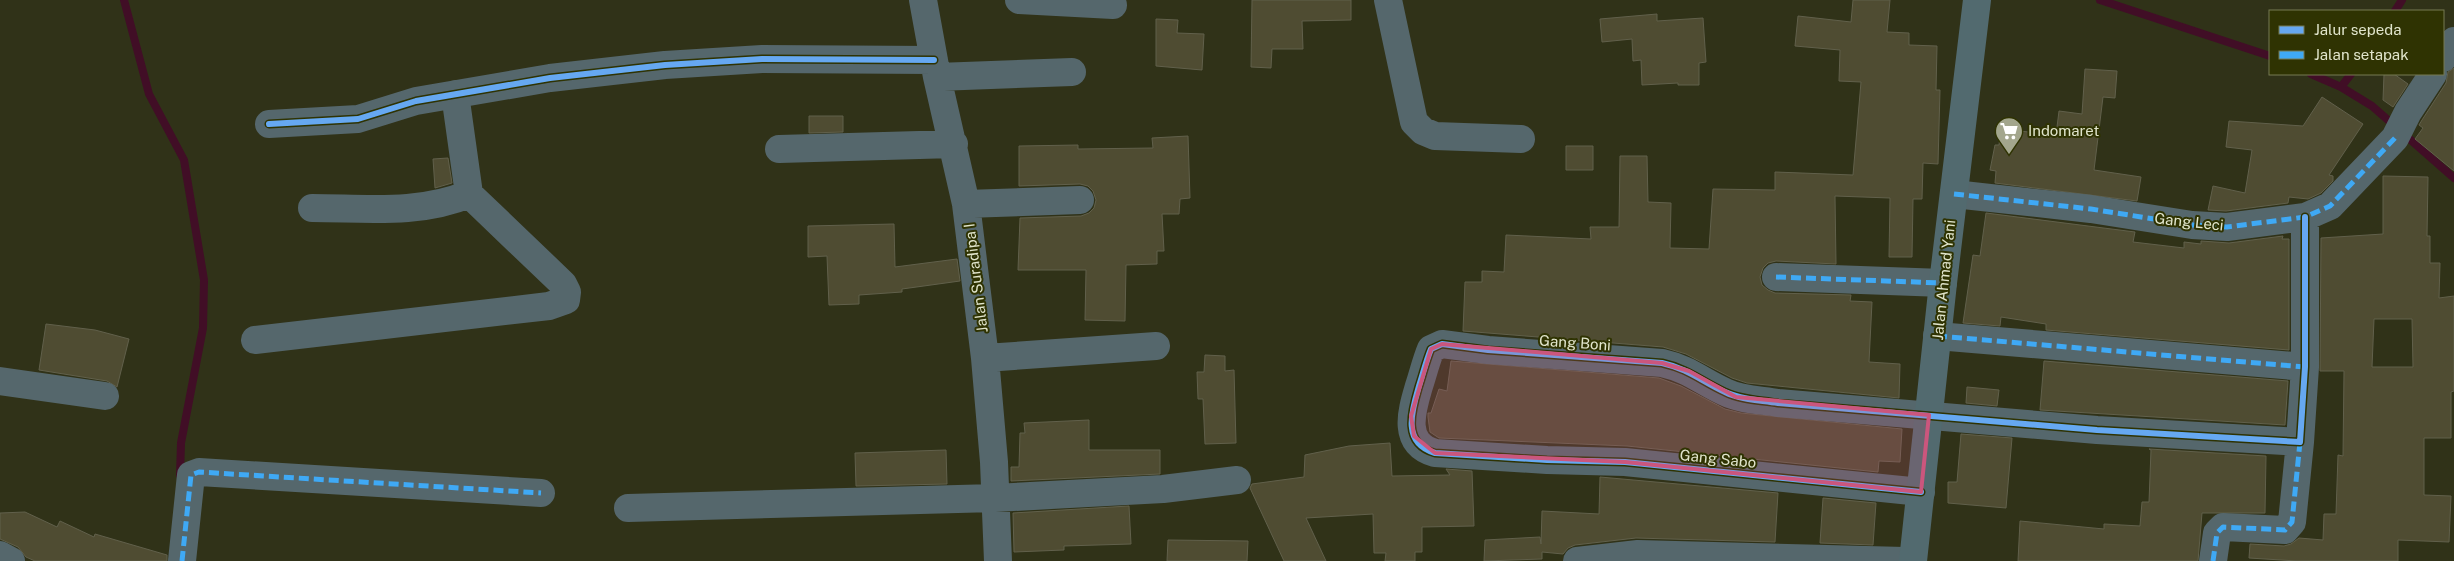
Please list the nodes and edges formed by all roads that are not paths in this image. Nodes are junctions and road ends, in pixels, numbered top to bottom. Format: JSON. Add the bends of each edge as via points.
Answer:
{"nodes":[{"id":1,"x":923,"y":0,"type":"edge"},
{"id":2,"x":1019,"y":0,"type":"edge"},
{"id":3,"x":1388,"y":0,"type":"edge"},
{"id":4,"x":1977,"y":4,"type":"edge"},
{"id":5,"x":1113,"y":5,"type":"dead end"},
{"id":6,"x":2454,"y":41,"type":"edge"},
{"id":7,"x":2444,"y":56,"type":"edge"},
{"id":8,"x":936,"y":68,"type":"junction"},
{"id":9,"x":1072,"y":72,"type":"dead end"},
{"id":10,"x":2432,"y":75,"type":"edge"},
{"id":11,"x":455,"y":94,"type":"junction"},
{"id":12,"x":269,"y":124,"type":"dead end"},
{"id":13,"x":1521,"y":139,"type":"dead end"},
{"id":14,"x":954,"y":144,"type":"junction"},
{"id":15,"x":779,"y":149,"type":"dead end"},
{"id":16,"x":469,"y":194,"type":"junction"},
{"id":17,"x":1954,"y":194,"type":"junction"},
{"id":18,"x":1080,"y":200,"type":"dead end"},
{"id":19,"x":966,"y":204,"type":"junction"},
{"id":20,"x":312,"y":208,"type":"dead end"},
{"id":21,"x":2305,"y":217,"type":"junction"},
{"id":22,"x":1842,"y":262,"type":"dead end"},
{"id":23,"x":1944,"y":275,"type":"junction"},
{"id":24,"x":1776,"y":276,"type":"dead end"},
{"id":25,"x":1937,"y":336,"type":"junction"},
{"id":26,"x":255,"y":340,"type":"dead end"},
{"id":27,"x":1156,"y":346,"type":"dead end"},
{"id":28,"x":985,"y":358,"type":"junction"},
{"id":29,"x":2305,"y":367,"type":"junction"},
{"id":30,"x":0,"y":381,"type":"edge"},
{"id":31,"x":105,"y":396,"type":"dead end"},
{"id":32,"x":1916,"y":414,"type":"junction"},
{"id":33,"x":2300,"y":442,"type":"junction"},
{"id":34,"x":1512,"y":458,"type":"joint"},
{"id":35,"x":1237,"y":480,"type":"dead end"},
{"id":36,"x":1921,"y":492,"type":"junction"},
{"id":37,"x":541,"y":494,"type":"dead end"},
{"id":38,"x":995,"y":498,"type":"junction"},
{"id":39,"x":628,"y":508,"type":"dead end"},
{"id":40,"x":0,"y":555,"type":"edge"},
{"id":41,"x":11,"y":561,"type":"edge"},
{"id":42,"x":182,"y":561,"type":"edge"},
{"id":43,"x":998,"y":561,"type":"edge"},
{"id":44,"x":1577,"y":561,"type":"edge"},
{"id":45,"x":1904,"y":561,"type":"edge"},
{"id":46,"x":1913,"y":561,"type":"edge"},
{"id":47,"x":2213,"y":561,"type":"edge"}],
"edges":[{"from":1,"to":8,"type":"street","name":"Jalan Suradipa I"},
{"from":2,"to":5,"type":"street"},
{"from":3,"to":13,"type":"street","via":[[1414,122],[1435,136]]},
{"from":4,"to":17,"type":"main road","name":"Jalan Ahmad Yani"},
{"from":6,"to":7,"type":"street"},
{"from":8,"to":9,"type":"street"},
{"from":8,"to":11,"type":"street","via":[[762,60],[665,65],[550,78]]},
{"from":8,"to":14,"type":"street","name":"Jalan Suradipa I"},
{"from":10,"to":21,"type":"street","name":"Gang Leci","via":[[2395,138],[2330,206]]},
{"from":11,"to":12,"type":"street","via":[[416,101],[358,119]]},
{"from":11,"to":16,"type":"street"},
{"from":14,"to":15,"type":"street"},
{"from":14,"to":19,"type":"street","name":"Jalan Suradipa I"},
{"from":16,"to":20,"type":"street","via":[[442,204],[417,208]]},
{"from":16,"to":26,"type":"street","via":[[563,284],[567,292],[564,303]]},
{"from":17,"to":21,"type":"street","name":"Gang Leci","via":[[2091,209],[2192,225],[2228,227]]},
{"from":17,"to":23,"type":"main road","name":"Jalan Ahmad Yani"},
{"from":18,"to":19,"type":"street"},
{"from":19,"to":28,"type":"street","name":"Jalan Suradipa I"},
{"from":21,"to":29,"type":"street"},
{"from":22,"to":23,"type":"street"},
{"from":23,"to":24,"type":"street"},
{"from":23,"to":25,"type":"main road","name":"Jalan Ahmad Yani"},
{"from":25,"to":29,"type":"street"},
{"from":25,"to":32,"type":"main road","name":"Jalan Ahmad Yani"},
{"from":27,"to":28,"type":"street"},
{"from":28,"to":38,"type":"street","name":"Jalan Suradipa I"},
{"from":29,"to":33,"type":"street"},
{"from":30,"to":31,"type":"street"},
{"from":32,"to":33,"type":"street","name":"Gang Boni","via":[[2096,430]]},
{"from":32,"to":34,"type":"street","name":"Gang Boni","via":[[1736,397],[1689,371],[1662,362],[1442,344],[1431,349],[1411,416],[1414,436],[1421,445],[1435,453]]},
{"from":32,"to":36,"type":"main road","name":"Jalan Ahmad Yani"},
{"from":33,"to":47,"type":"street","via":[[2289,527],[2285,530],[2223,527],[2217,534]]},
{"from":34,"to":36,"type":"street","name":"Gang Sabo","via":[[1625,462]]},
{"from":35,"to":38,"type":"street","via":[[1163,489]]},
{"from":36,"to":46,"type":"main road","name":"Jalan Ahmad Yani"},
{"from":37,"to":42,"type":"street","via":[[199,472],[191,475]]},
{"from":38,"to":39,"type":"street"},
{"from":38,"to":43,"type":"street","name":"Jalan Suradipa I"},
{"from":40,"to":41,"type":"street"},
{"from":44,"to":45,"type":"street","via":[[1638,554]]}]}
